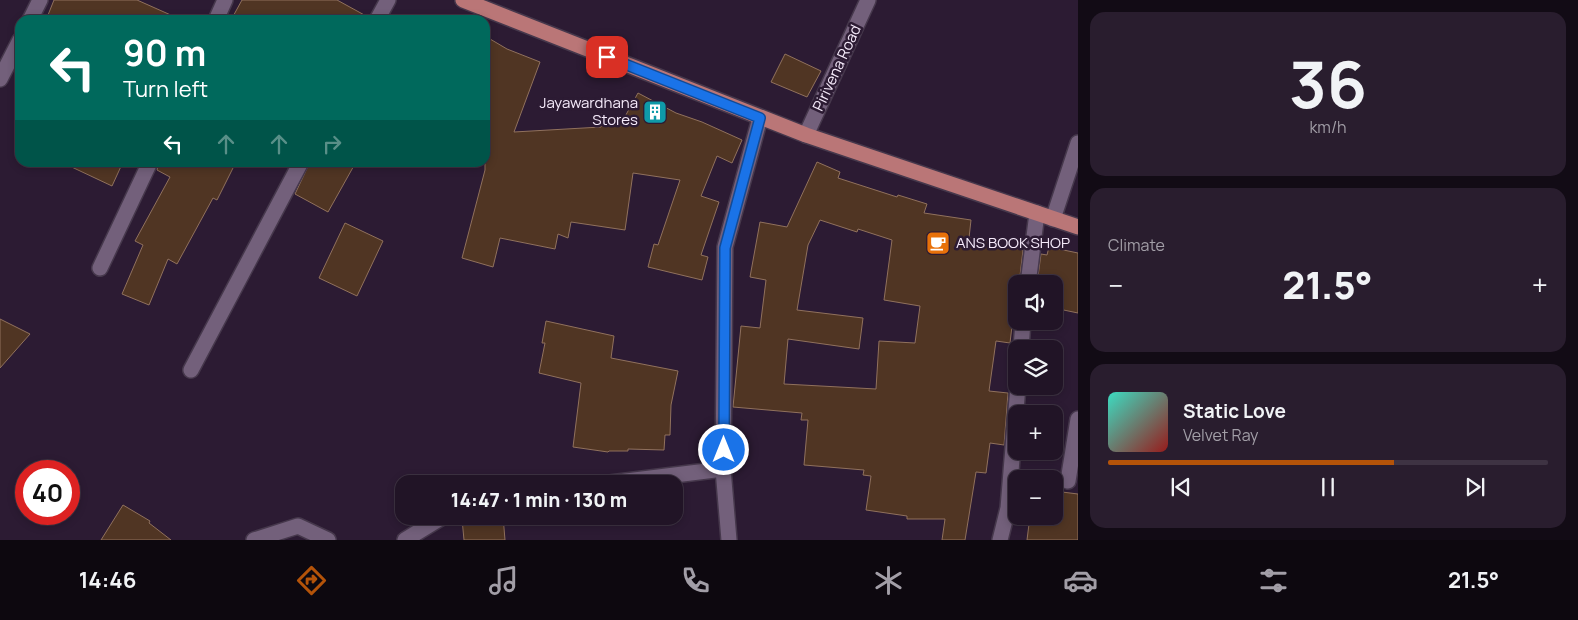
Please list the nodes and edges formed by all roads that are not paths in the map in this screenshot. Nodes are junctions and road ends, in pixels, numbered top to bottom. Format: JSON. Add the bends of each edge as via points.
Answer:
{"nodes":[{"id":1,"x":40,"y":0,"type":"edge"},
{"id":2,"x":225,"y":0,"type":"edge"},
{"id":3,"x":388,"y":0,"type":"edge"},
{"id":4,"x":463,"y":0,"type":"edge"},
{"id":5,"x":868,"y":0,"type":"edge"},
{"id":6,"x":32,"y":15,"type":"edge"},
{"id":7,"x":218,"y":15,"type":"edge"},
{"id":8,"x":380,"y":15,"type":"edge"},
{"id":9,"x":15,"y":50,"type":"edge"},
{"id":10,"x":0,"y":79,"type":"edge"},
{"id":11,"x":760,"y":118,"type":"junction"},
{"id":12,"x":806,"y":136,"type":"junction"},
{"id":13,"x":1078,"y":144,"type":"edge"},
{"id":14,"x":148,"y":167,"type":"edge"},
{"id":15,"x":298,"y":167,"type":"edge"},
{"id":16,"x":1037,"y":213,"type":"junction"},
{"id":17,"x":1054,"y":219,"type":"junction"},
{"id":18,"x":1078,"y":227,"type":"edge"},
{"id":19,"x":100,"y":268,"type":"dead end"},
{"id":20,"x":1029,"y":275,"type":"edge"},
{"id":21,"x":191,"y":370,"type":"dead end"},
{"id":22,"x":1017,"y":395,"type":"edge"},
{"id":23,"x":1078,"y":419,"type":"edge"},
{"id":24,"x":724,"y":468,"type":"junction"},
{"id":25,"x":671,"y":475,"type":"edge"},
{"id":26,"x":1068,"y":482,"type":"dead end"},
{"id":27,"x":429,"y":525,"type":"edge"},
{"id":28,"x":254,"y":540,"type":"edge"},
{"id":29,"x":328,"y":540,"type":"edge"},
{"id":30,"x":405,"y":540,"type":"edge"},
{"id":31,"x":729,"y":540,"type":"edge"},
{"id":32,"x":1000,"y":540,"type":"edge"}],
"edges":[{"from":1,"to":6,"type":"street"},
{"from":2,"to":7,"type":"street"},
{"from":3,"to":8,"type":"street"},
{"from":4,"to":11,"type":"main road"},
{"from":5,"to":12,"type":"street","name":"Pirivena Road"},
{"from":9,"to":10,"type":"street"},
{"from":11,"to":12,"type":"main road"},
{"from":11,"to":24,"type":"street","via":[[725,248]]},
{"from":12,"to":16,"type":"main road"},
{"from":13,"to":17,"type":"street"},
{"from":14,"to":19,"type":"street"},
{"from":15,"to":21,"type":"street"},
{"from":16,"to":17,"type":"main road"},
{"from":16,"to":20,"type":"street"},
{"from":17,"to":18,"type":"main road"},
{"from":22,"to":32,"type":"street","via":[[1008,508]]},
{"from":23,"to":26,"type":"street"},
{"from":24,"to":25,"type":"street"},
{"from":24,"to":31,"type":"street"},
{"from":27,"to":30,"type":"street"},
{"from":28,"to":29,"type":"street","via":[[298,526]]}]}
